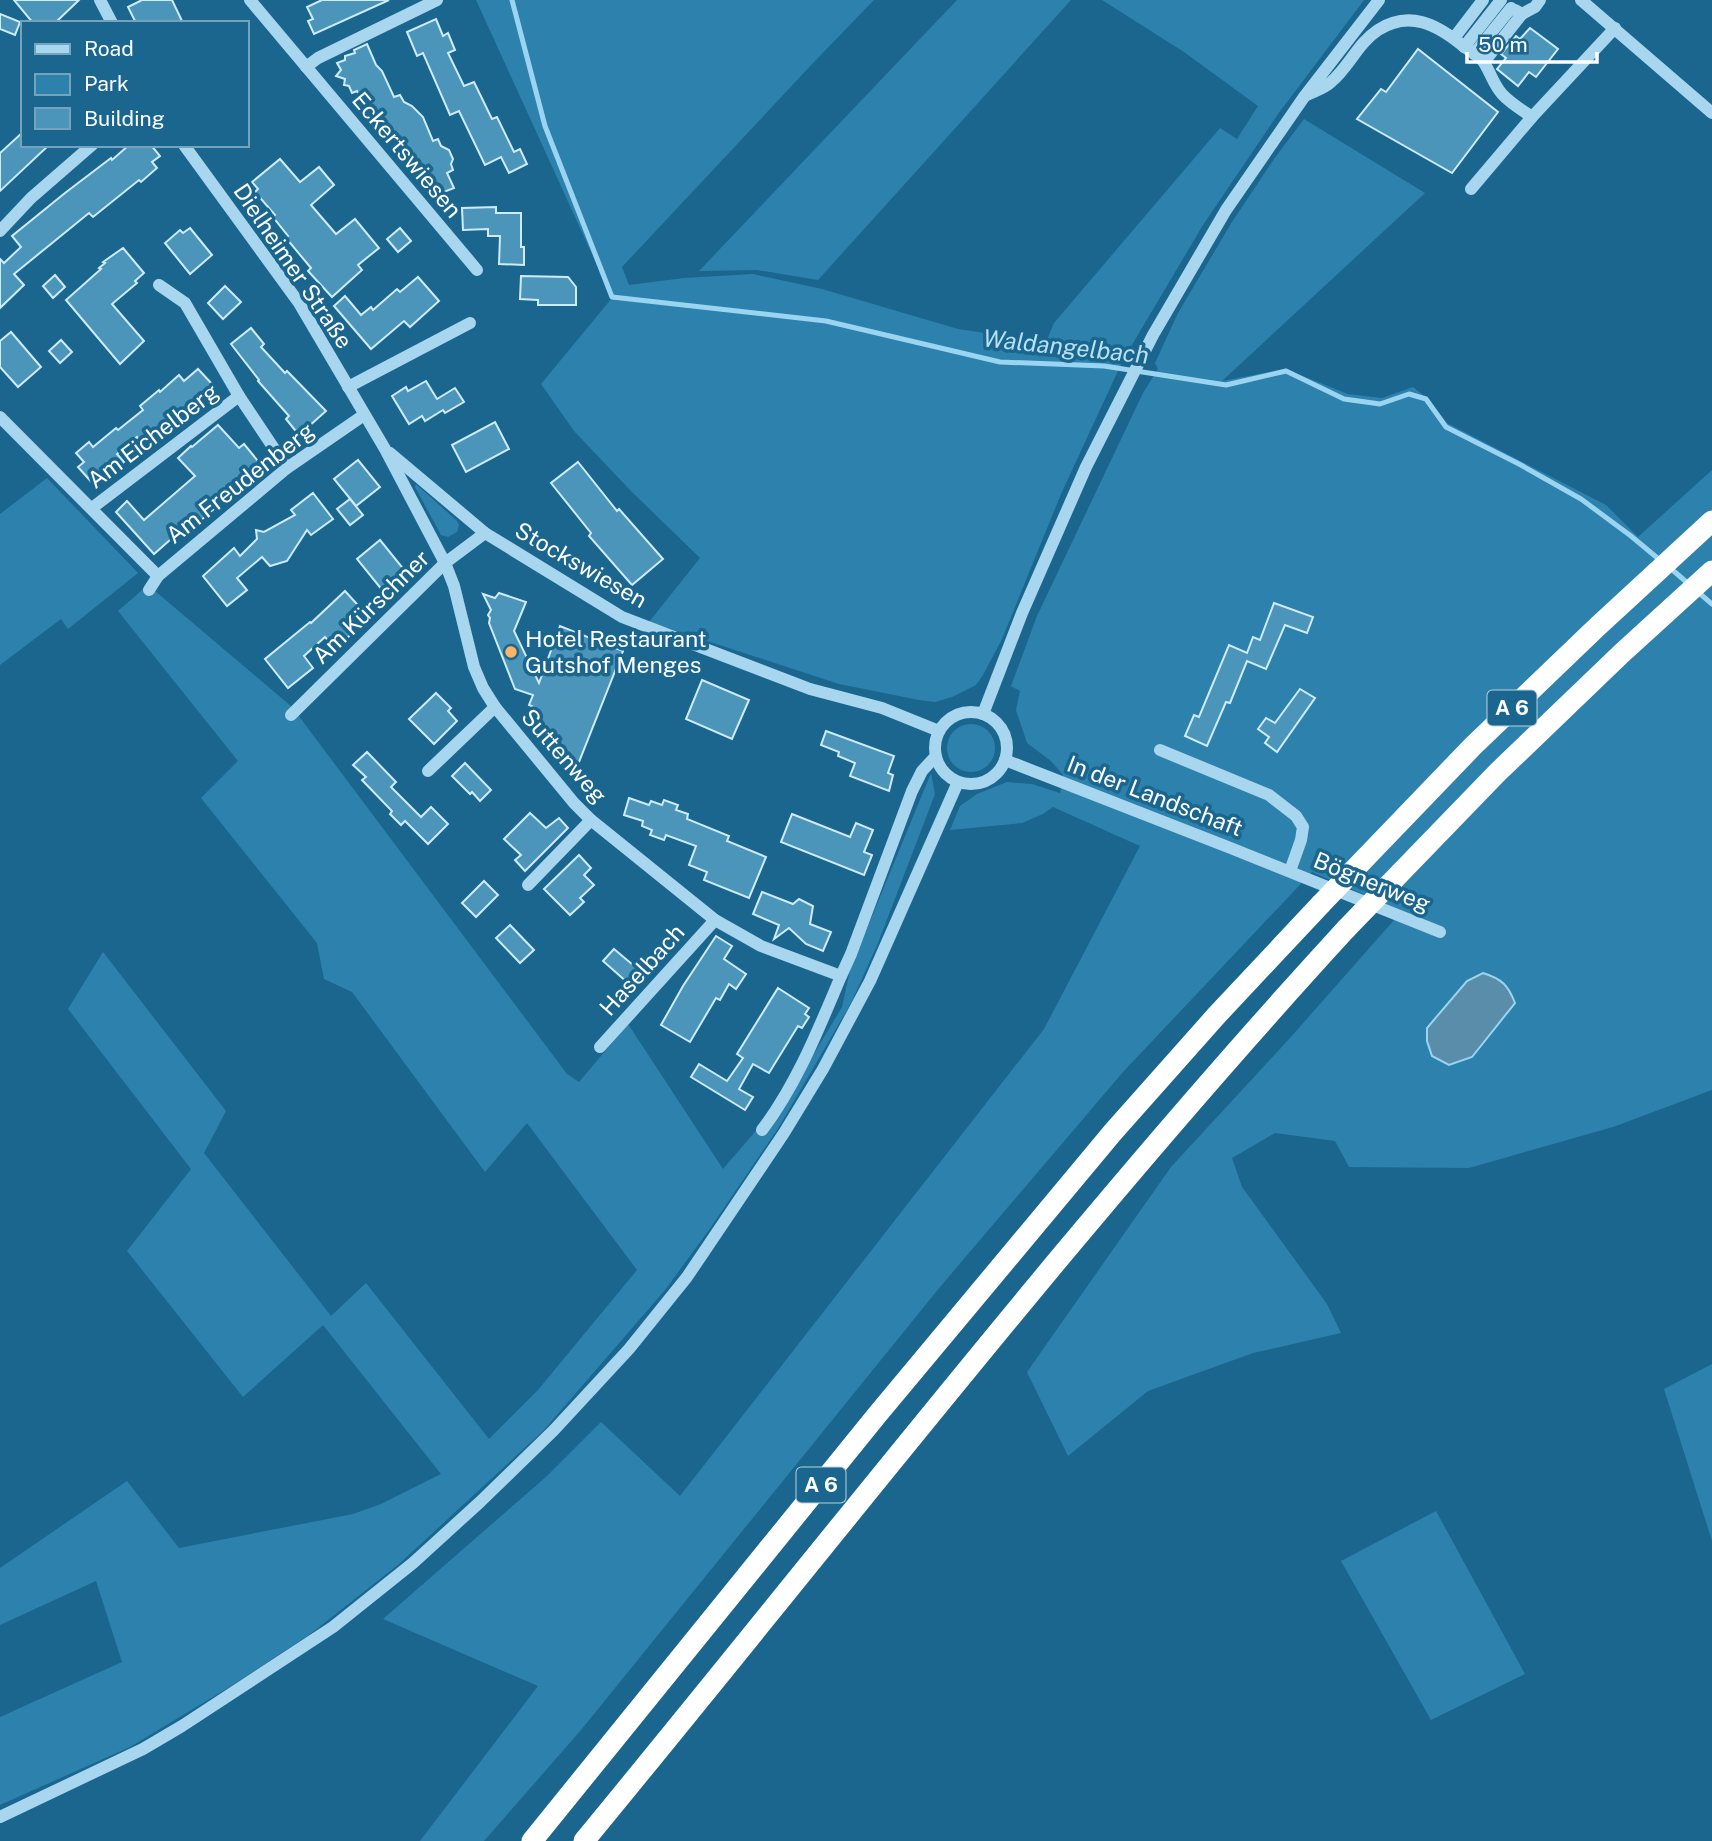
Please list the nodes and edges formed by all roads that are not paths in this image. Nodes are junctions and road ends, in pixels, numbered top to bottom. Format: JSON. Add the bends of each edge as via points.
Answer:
{"nodes":[{"id":1,"x":100,"y":0,"type":"edge"},
{"id":2,"x":250,"y":0,"type":"edge"},
{"id":3,"x":437,"y":0,"type":"edge"},
{"id":4,"x":1379,"y":0,"type":"edge"},
{"id":5,"x":1483,"y":0,"type":"edge"},
{"id":6,"x":1540,"y":0,"type":"edge"},
{"id":7,"x":1581,"y":0,"type":"edge"},
{"id":8,"x":1508,"y":6,"type":"edge"},
{"id":9,"x":111,"y":21,"type":"edge"},
{"id":10,"x":1615,"y":28,"type":"junction"},
{"id":11,"x":1469,"y":50,"type":"junction"},
{"id":12,"x":306,"y":67,"type":"junction"},
{"id":13,"x":1304,"y":97,"type":"junction"},
{"id":14,"x":1712,"y":113,"type":"edge"},
{"id":15,"x":1532,"y":117,"type":"junction"},
{"id":16,"x":90,"y":147,"type":"edge"},
{"id":17,"x":185,"y":147,"type":"edge"},
{"id":18,"x":1471,"y":189,"type":"dead end"},
{"id":19,"x":0,"y":231,"type":"edge"},
{"id":20,"x":477,"y":270,"type":"dead end"},
{"id":21,"x":159,"y":285,"type":"dead end"},
{"id":22,"x":470,"y":323,"type":"dead end"},
{"id":23,"x":348,"y":387,"type":"junction"},
{"id":24,"x":239,"y":396,"type":"junction"},
{"id":25,"x":364,"y":415,"type":"junction"},
{"id":26,"x":0,"y":417,"type":"edge"},
{"id":27,"x":385,"y":449,"type":"junction"},
{"id":28,"x":287,"y":468,"type":"junction"},
{"id":29,"x":92,"y":508,"type":"junction"},
{"id":30,"x":1712,"y":522,"type":"edge"},
{"id":31,"x":485,"y":533,"type":"junction"},
{"id":32,"x":445,"y":563,"type":"junction"},
{"id":33,"x":1712,"y":572,"type":"edge"},
{"id":34,"x":158,"y":576,"type":"junction"},
{"id":35,"x":149,"y":590,"type":"dead end"},
{"id":36,"x":495,"y":707,"type":"junction"},
{"id":37,"x":983,"y":714,"type":"junction"},
{"id":38,"x":291,"y":715,"type":"dead end"},
{"id":39,"x":939,"y":731,"type":"junction"},
{"id":40,"x":1160,"y":750,"type":"dead end"},
{"id":41,"x":935,"y":757,"type":"junction"},
{"id":42,"x":1005,"y":760,"type":"junction"},
{"id":43,"x":428,"y":771,"type":"dead end"},
{"id":44,"x":958,"y":782,"type":"junction"},
{"id":45,"x":591,"y":820,"type":"junction"},
{"id":46,"x":1290,"y":871,"type":"junction"},
{"id":47,"x":528,"y":885,"type":"dead end"},
{"id":48,"x":715,"y":920,"type":"junction"},
{"id":49,"x":1440,"y":932,"type":"dead end"},
{"id":50,"x":841,"y":975,"type":"junction"},
{"id":51,"x":600,"y":1047,"type":"dead end"},
{"id":52,"x":762,"y":1130,"type":"dead end"},
{"id":53,"x":0,"y":1817,"type":"edge"},
{"id":54,"x":532,"y":1841,"type":"edge"},
{"id":55,"x":584,"y":1841,"type":"edge"}],
"edges":[{"from":1,"to":9,"type":"street"},
{"from":2,"to":12,"type":"street","name":"Eckertswiesen"},
{"from":3,"to":12,"type":"street"},
{"from":4,"to":13,"type":"street"},
{"from":5,"to":11,"type":"street"},
{"from":6,"to":8,"type":"street","via":[[1535,7]]},
{"from":7,"to":10,"type":"street"},
{"from":8,"to":11,"type":"street"},
{"from":8,"to":11,"type":"street"},
{"from":10,"to":14,"type":"street"},
{"from":10,"to":15,"type":"street"},
{"from":11,"to":13,"type":"street","via":[[1427,23],[1396,22],[1366,40],[1331,83]]},
{"from":11,"to":15,"type":"street","via":[[1502,94]]},
{"from":12,"to":20,"type":"street","name":"Eckertswiesen"},
{"from":13,"to":37,"type":"street","via":[[1226,210],[1153,335],[1086,467]]},
{"from":15,"to":18,"type":"street"},
{"from":16,"to":19,"type":"street"},
{"from":17,"to":23,"type":"street","name":"Dielheimer Straße","via":[[299,303]]},
{"from":21,"to":24,"type":"street","via":[[185,303]]},
{"from":22,"to":23,"type":"street"},
{"from":23,"to":25,"type":"street","name":"Dielheimer Straße"},
{"from":24,"to":28,"type":"street"},
{"from":24,"to":29,"type":"street","name":"Am Eichelberg"},
{"from":25,"to":27,"type":"street","name":"Dielheimer Straße"},
{"from":25,"to":28,"type":"street","name":"Am Freudenberg"},
{"from":26,"to":29,"type":"street"},
{"from":27,"to":31,"type":"street","name":"Stockswiesen"},
{"from":27,"to":32,"type":"street","name":"Suttenweg"},
{"from":28,"to":34,"type":"street","name":"Am Freudenberg"},
{"from":29,"to":34,"type":"street"},
{"from":30,"to":54,"type":"highway","number":"A 6","bridge":true,"via":[[1473,746],[1216,1016],[943,1335]]},
{"from":31,"to":32,"type":"street","name":"Am Kürschner"},
{"from":31,"to":39,"type":"street","name":"Stockswiesen","via":[[622,617],[810,689],[882,708]]},
{"from":32,"to":36,"type":"street","name":"Suttenweg","via":[[474,667]]},
{"from":32,"to":38,"type":"street","name":"Am Kürschner"},
{"from":33,"to":55,"type":"highway","number":"A 6","bridge":true,"via":[[1497,773],[1226,1062],[1076,1236]]},
{"from":34,"to":35,"type":"street","name":"Am Freudenberg"},
{"from":36,"to":43,"type":"street"},
{"from":36,"to":45,"type":"street","name":"Suttenweg"},
{"from":37,"to":39,"type":"street","via":[[953,716]]},
{"from":37,"to":42,"type":"street","via":[[1002,729],[1007,741]]},
{"from":39,"to":41,"type":"street"},
{"from":40,"to":46,"type":"street","via":[[1269,795],[1296,816],[1303,827]]},
{"from":41,"to":44,"type":"street","via":[[940,768]]},
{"from":41,"to":50,"type":"street","via":[[912,791]]},
{"from":42,"to":44,"type":"street","via":[[985,782]]},
{"from":42,"to":46,"type":"street","name":"In der Landschaft"},
{"from":44,"to":53,"type":"street","via":[[870,981],[823,1069],[687,1277],[620,1359],[480,1502],[333,1627],[143,1749]]},
{"from":45,"to":47,"type":"street"},
{"from":45,"to":48,"type":"street","name":"Suttenweg"},
{"from":46,"to":49,"type":"street","name":"Bögnerweg"},
{"from":48,"to":50,"type":"street","name":"Suttenweg","via":[[761,946]]},
{"from":48,"to":51,"type":"street","name":"Haselbach"},
{"from":50,"to":52,"type":"street","via":[[817,1034]]}]}
